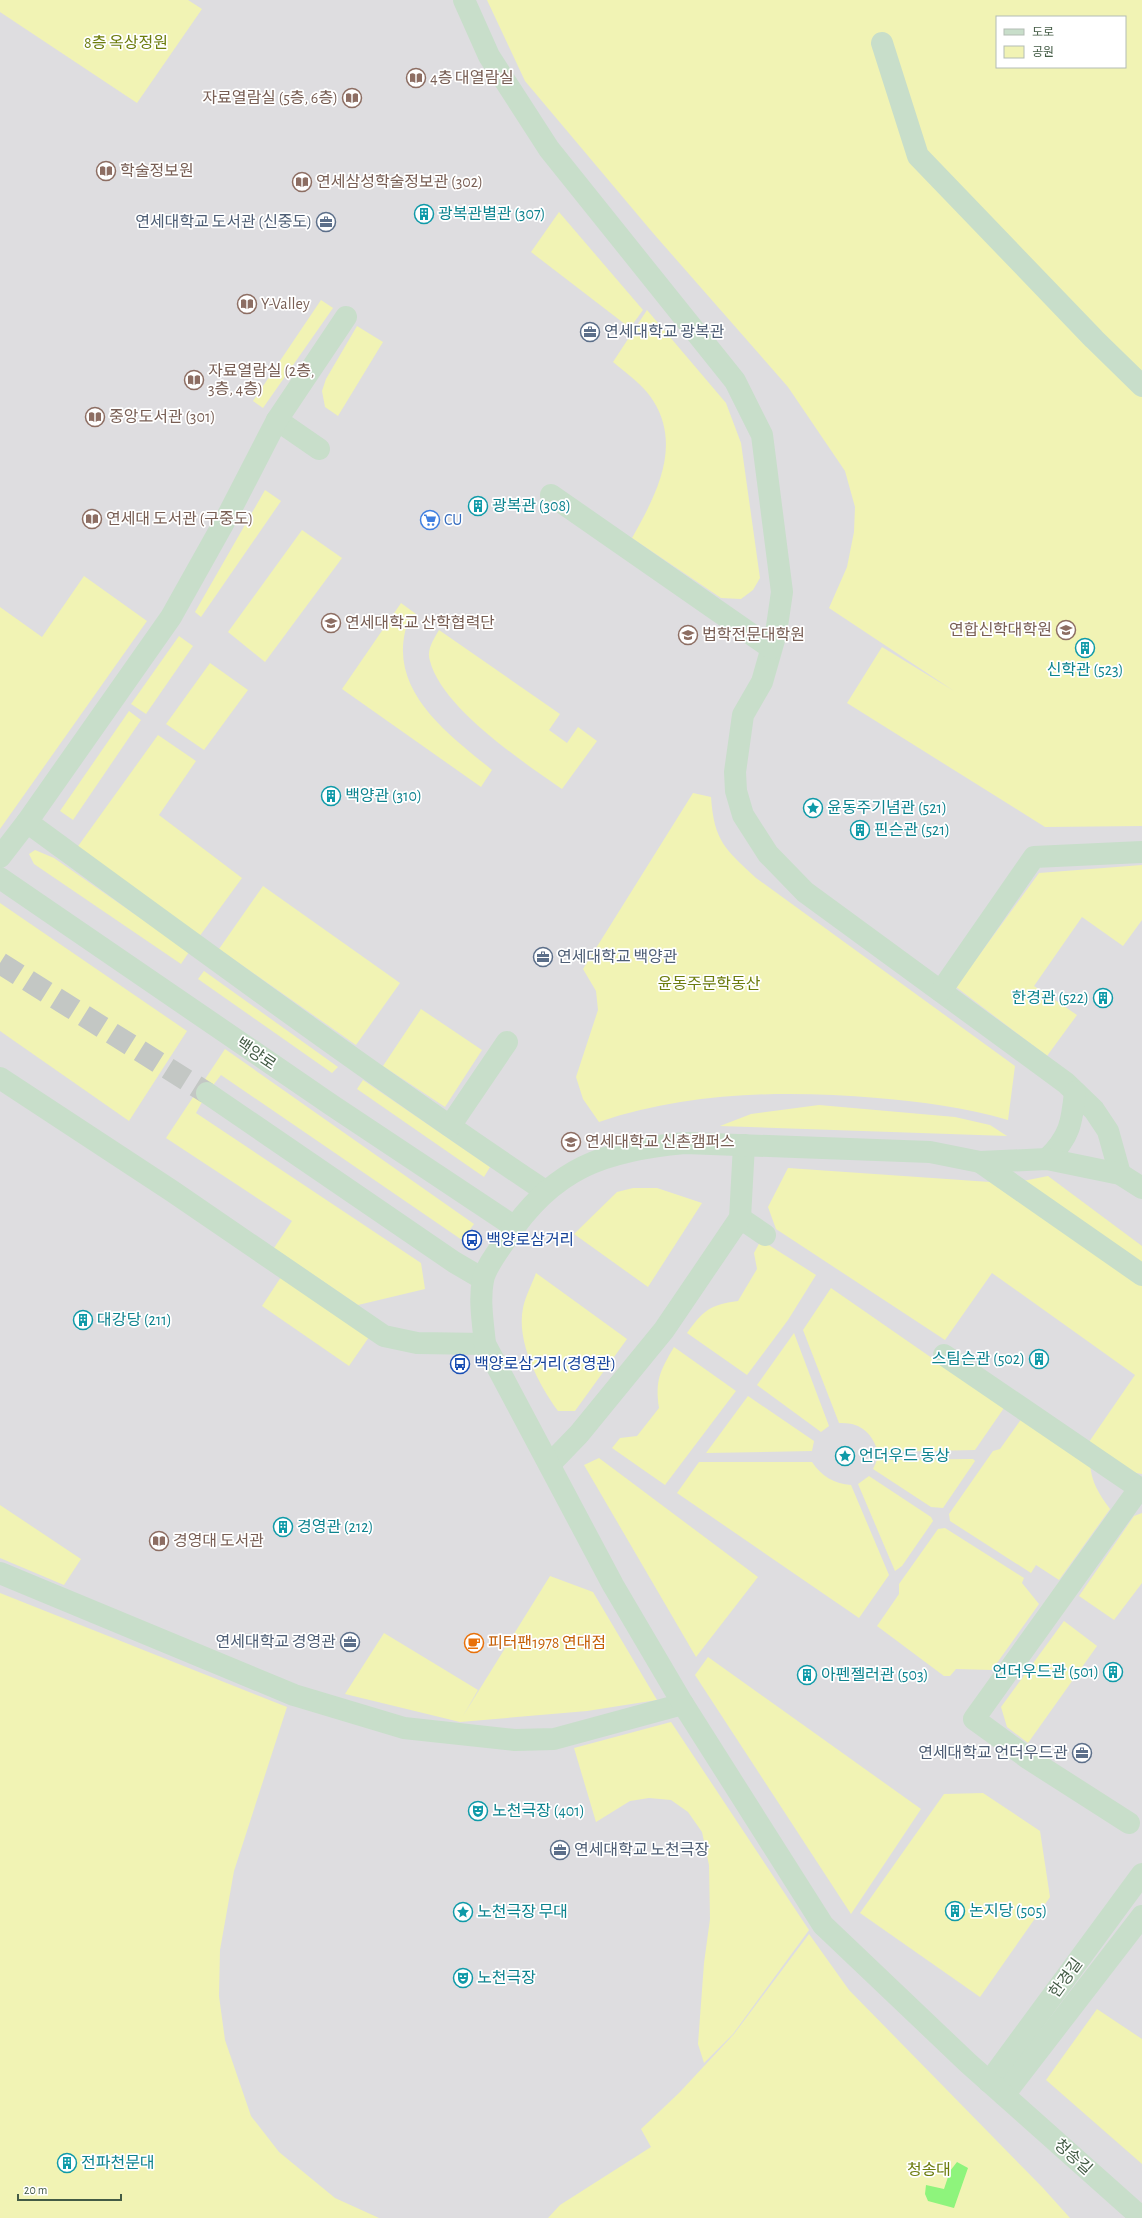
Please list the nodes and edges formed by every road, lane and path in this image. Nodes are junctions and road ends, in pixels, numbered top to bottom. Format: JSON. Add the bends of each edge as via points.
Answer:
{"nodes":[{"id":1,"x":464,"y":0,"type":"edge"},
{"id":2,"x":882,"y":43,"type":"dead end"},
{"id":3,"x":346,"y":317,"type":"dead end"},
{"id":4,"x":1142,"y":386,"type":"edge"},
{"id":5,"x":277,"y":420,"type":"junction"},
{"id":6,"x":319,"y":449,"type":"dead end"},
{"id":7,"x":551,"y":495,"type":"dead end"},
{"id":8,"x":771,"y":648,"type":"junction"},
{"id":9,"x":27,"y":822,"type":"junction"},
{"id":10,"x":1142,"y":852,"type":"edge"},
{"id":11,"x":0,"y":857,"type":"edge"},
{"id":12,"x":0,"y":878,"type":"edge"},
{"id":13,"x":941,"y":990,"type":"junction"},
{"id":14,"x":507,"y":1042,"type":"dead end"},
{"id":15,"x":0,"y":1078,"type":"edge"},
{"id":16,"x":1075,"y":1092,"type":"junction"},
{"id":17,"x":207,"y":1093,"type":"tunnel mouth"},
{"id":18,"x":450,"y":1126,"type":"junction"},
{"id":19,"x":744,"y":1145,"type":"junction"},
{"id":20,"x":1047,"y":1159,"type":"junction"},
{"id":21,"x":980,"y":1162,"type":"junction"},
{"id":22,"x":1120,"y":1174,"type":"junction"},
{"id":23,"x":1142,"y":1188,"type":"edge"},
{"id":24,"x":545,"y":1191,"type":"junction"},
{"id":25,"x":740,"y":1218,"type":"junction"},
{"id":26,"x":515,"y":1227,"type":"junction"},
{"id":27,"x":765,"y":1235,"type":"dead end"},
{"id":28,"x":1142,"y":1275,"type":"edge"},
{"id":29,"x":483,"y":1279,"type":"junction"},
{"id":30,"x":485,"y":1344,"type":"junction"},
{"id":31,"x":944,"y":1355,"type":"dead end"},
{"id":32,"x":550,"y":1464,"type":"junction"},
{"id":33,"x":1141,"y":1489,"type":"edge"},
{"id":34,"x":0,"y":1573,"type":"edge"},
{"id":35,"x":683,"y":1704,"type":"junction"},
{"id":36,"x":1129,"y":1823,"type":"dead end"},
{"id":37,"x":1142,"y":1874,"type":"edge"},
{"id":38,"x":1142,"y":1916,"type":"edge"},
{"id":39,"x":997,"y":2089,"type":"junction"},
{"id":40,"x":1142,"y":2218,"type":"edge"}],
"edges":[{"from":1,"to":8,"type":"street","via":[[489,56],[549,149],[735,381],[759,428],[771,495],[782,592]]},
{"from":2,"to":4,"type":"street","via":[[918,156]]},
{"from":3,"to":5,"type":"street"},
{"from":5,"to":6,"type":"street"},
{"from":5,"to":9,"type":"street","via":[[171,617]]},
{"from":7,"to":8,"type":"street"},
{"from":8,"to":13,"type":"street","via":[[762,682],[743,715],[735,772],[736,791],[743,815],[768,854],[797,884]]},
{"from":9,"to":11,"type":"street"},
{"from":9,"to":18,"type":"street","via":[[205,953]]},
{"from":10,"to":13,"type":"street","via":[[1034,857]]},
{"from":12,"to":26,"type":"street","name":"백양로"},
{"from":13,"to":16,"type":"street","via":[[1054,1073]]},
{"from":14,"to":18,"type":"street"},
{"from":15,"to":30,"type":"street","via":[[172,1190],[384,1336],[417,1343]]},
{"from":16,"to":20,"type":"street","via":[[1072,1123],[1064,1140]]},
{"from":16,"to":22,"type":"street","via":[[1094,1110],[1108,1131]]},
{"from":17,"to":29,"type":"street","via":[[454,1262]]},
{"from":18,"to":24,"type":"street"},
{"from":19,"to":21,"type":"street","via":[[930,1152]]},
{"from":19,"to":24,"type":"street","via":[[684,1143],[651,1146],[611,1155],[573,1171]]},
{"from":19,"to":25,"type":"street"},
{"from":20,"to":21,"type":"street"},
{"from":20,"to":22,"type":"street"},
{"from":21,"to":28,"type":"street"},
{"from":22,"to":23,"type":"street"},
{"from":24,"to":26,"type":"street"},
{"from":25,"to":27,"type":"street"},
{"from":25,"to":32,"type":"street","via":[[664,1330],[579,1434]]},
{"from":26,"to":29,"type":"street"},
{"from":29,"to":30,"type":"street","via":[[482,1316]]},
{"from":30,"to":32,"type":"street","name":"청송길"},
{"from":31,"to":33,"type":"street"},
{"from":32,"to":35,"type":"street","name":"청송길","via":[[613,1585]]},
{"from":33,"to":36,"type":"street","via":[[974,1719],[1029,1759]]},
{"from":34,"to":35,"type":"street","via":[[294,1695],[404,1728],[515,1740],[554,1738]]},
{"from":35,"to":39,"type":"street","name":"청송길","via":[[823,1925]]},
{"from":37,"to":39,"type":"street","name":"한경길"},
{"from":38,"to":39,"type":"street","name":"한경길"},
{"from":39,"to":40,"type":"street","name":"청송길"}]}
